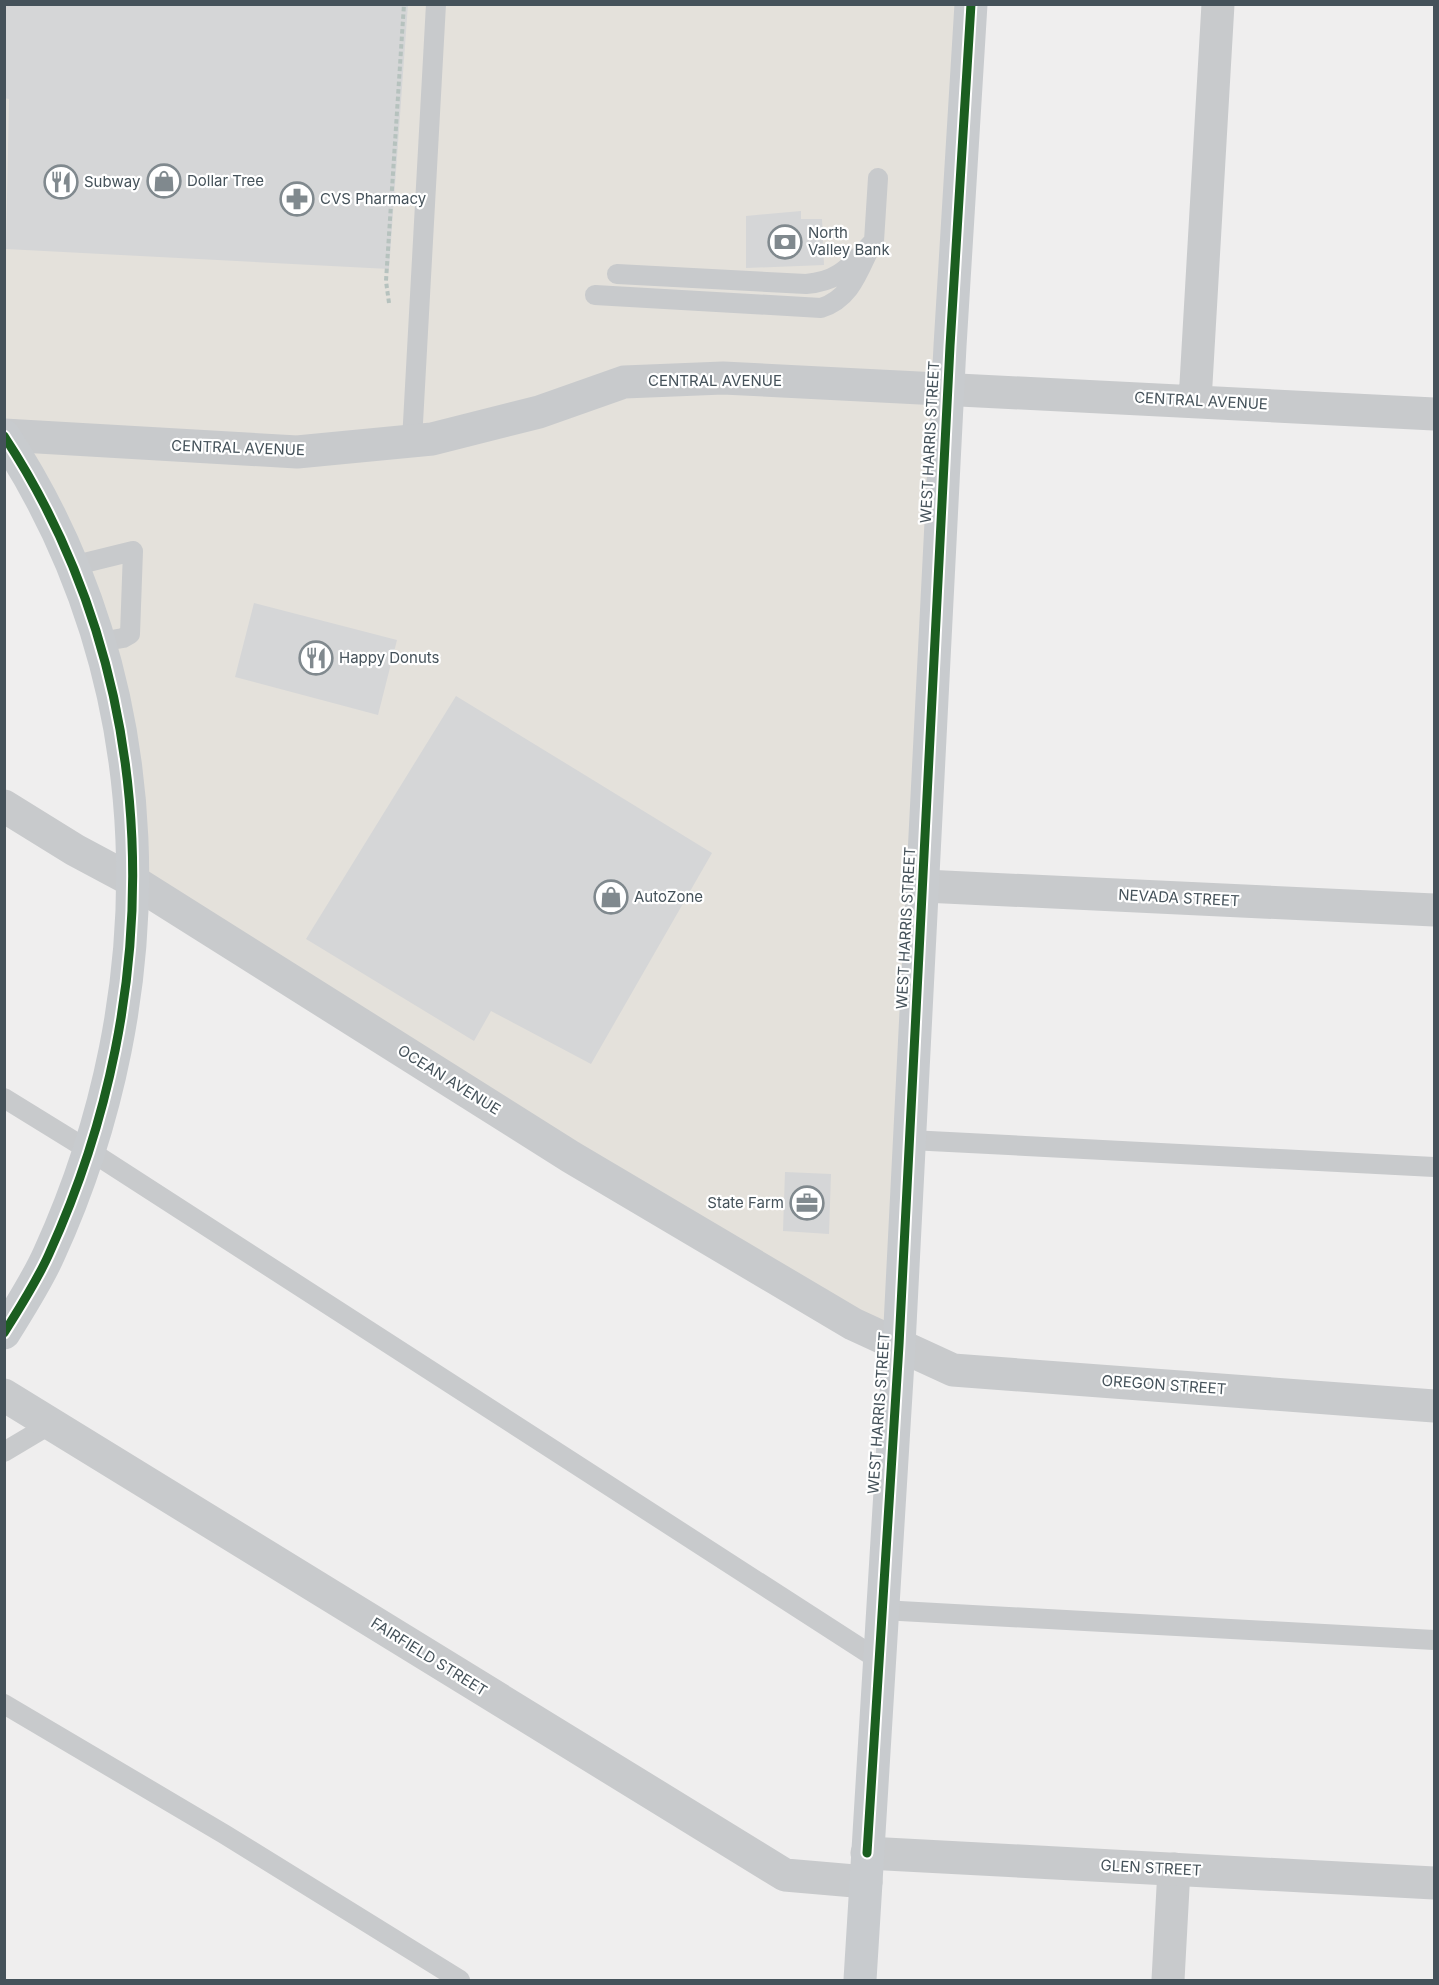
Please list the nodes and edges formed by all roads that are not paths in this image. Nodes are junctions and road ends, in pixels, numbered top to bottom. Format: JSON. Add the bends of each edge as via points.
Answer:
{"nodes":[{"id":1,"x":436,"y":4,"type":"edge"},
{"id":2,"x":971,"y":4,"type":"edge"},
{"id":3,"x":1218,"y":4,"type":"edge"},
{"id":4,"x":878,"y":178,"type":"dead end"},
{"id":5,"x":874,"y":241,"type":"junction"},
{"id":6,"x":948,"y":388,"type":"junction"},
{"id":7,"x":1195,"y":401,"type":"junction"},
{"id":8,"x":1434,"y":414,"type":"edge"},
{"id":9,"x":4,"y":435,"type":"edge"},
{"id":10,"x":412,"y":441,"type":"junction"},
{"id":11,"x":72,"y":566,"type":"junction"},
{"id":12,"x":100,"y":642,"type":"junction"},
{"id":13,"x":4,"y":806,"type":"edge"},
{"id":14,"x":133,"y":881,"type":"junction"},
{"id":15,"x":924,"y":886,"type":"junction"},
{"id":16,"x":1434,"y":910,"type":"edge"},
{"id":17,"x":4,"y":1098,"type":"edge"},
{"id":18,"x":910,"y":1140,"type":"junction"},
{"id":19,"x":90,"y":1151,"type":"junction"},
{"id":20,"x":1434,"y":1167,"type":"edge"},
{"id":21,"x":4,"y":1333,"type":"edge"},
{"id":22,"x":899,"y":1345,"type":"junction"},
{"id":23,"x":4,"y":1395,"type":"edge"},
{"id":24,"x":1434,"y":1406,"type":"edge"},
{"id":25,"x":51,"y":1424,"type":"junction"},
{"id":26,"x":4,"y":1452,"type":"edge"},
{"id":27,"x":882,"y":1610,"type":"junction"},
{"id":28,"x":1434,"y":1640,"type":"edge"},
{"id":29,"x":879,"y":1660,"type":"junction"},
{"id":30,"x":4,"y":1704,"type":"edge"},
{"id":31,"x":867,"y":1867,"type":"junction"},
{"id":32,"x":1174,"y":1869,"type":"junction"},
{"id":33,"x":1434,"y":1883,"type":"edge"},
{"id":34,"x":460,"y":1980,"type":"edge"},
{"id":35,"x":860,"y":1980,"type":"edge"},
{"id":36,"x":1168,"y":1980,"type":"edge"}],
"edges":[{"from":1,"to":10,"type":"lane"},
{"from":2,"to":6,"type":"main road","name":"WEST HARRIS STREET"},
{"from":3,"to":7,"type":"street"},
{"from":4,"to":5,"type":"lane"},
{"from":5,"to":5,"type":"lane","via":[[841,274],[826,283],[606,284],[821,308],[836,303],[845,293]]},
{"from":6,"to":7,"type":"street","name":"CENTRAL AVENUE"},
{"from":6,"to":10,"type":"street","name":"CENTRAL AVENUE","via":[[723,378],[624,382],[539,412]]},
{"from":6,"to":15,"type":"main road","name":"WEST HARRIS STREET"},
{"from":7,"to":8,"type":"street","name":"CENTRAL AVENUE"},
{"from":9,"to":10,"type":"street","name":"CENTRAL AVENUE","via":[[297,452]]},
{"from":9,"to":11,"type":"main road","via":[[46,506]]},
{"from":11,"to":12,"type":"main road"},
{"from":11,"to":12,"type":"lane","via":[[133,551],[130,634]]},
{"from":12,"to":14,"type":"main road","via":[[124,737]]},
{"from":13,"to":14,"type":"street","name":"OCEAN AVENUE"},
{"from":14,"to":19,"type":"main road","via":[[132,937],[118,1040]]},
{"from":14,"to":22,"type":"street","name":"OCEAN AVENUE","via":[[571,1157],[853,1324]]},
{"from":15,"to":16,"type":"street","name":"NEVADA STREET"},
{"from":15,"to":18,"type":"main road","name":"WEST HARRIS STREET"},
{"from":17,"to":19,"type":"lane"},
{"from":18,"to":20,"type":"lane"},
{"from":18,"to":22,"type":"main road","name":"WEST HARRIS STREET"},
{"from":19,"to":21,"type":"main road","via":[[49,1256]]},
{"from":19,"to":29,"type":"lane"},
{"from":22,"to":24,"type":"street","name":"OREGON STREET","via":[[953,1370]]},
{"from":22,"to":27,"type":"main road","name":"WEST HARRIS STREET"},
{"from":23,"to":25,"type":"street","name":"FAIRFIELD STREET"},
{"from":25,"to":26,"type":"lane"},
{"from":25,"to":31,"type":"street","name":"FAIRFIELD STREET","via":[[785,1875]]},
{"from":27,"to":28,"type":"lane"},
{"from":27,"to":29,"type":"main road","name":"WEST HARRIS STREET"},
{"from":29,"to":31,"type":"main road","name":"WEST HARRIS STREET"},
{"from":30,"to":34,"type":"lane"},
{"from":31,"to":32,"type":"street","name":"GLEN STREET"},
{"from":31,"to":35,"type":"main road","name":"WEST HARRIS STREET"},
{"from":32,"to":33,"type":"street","name":"GLEN STREET"},
{"from":32,"to":36,"type":"street"}]}
